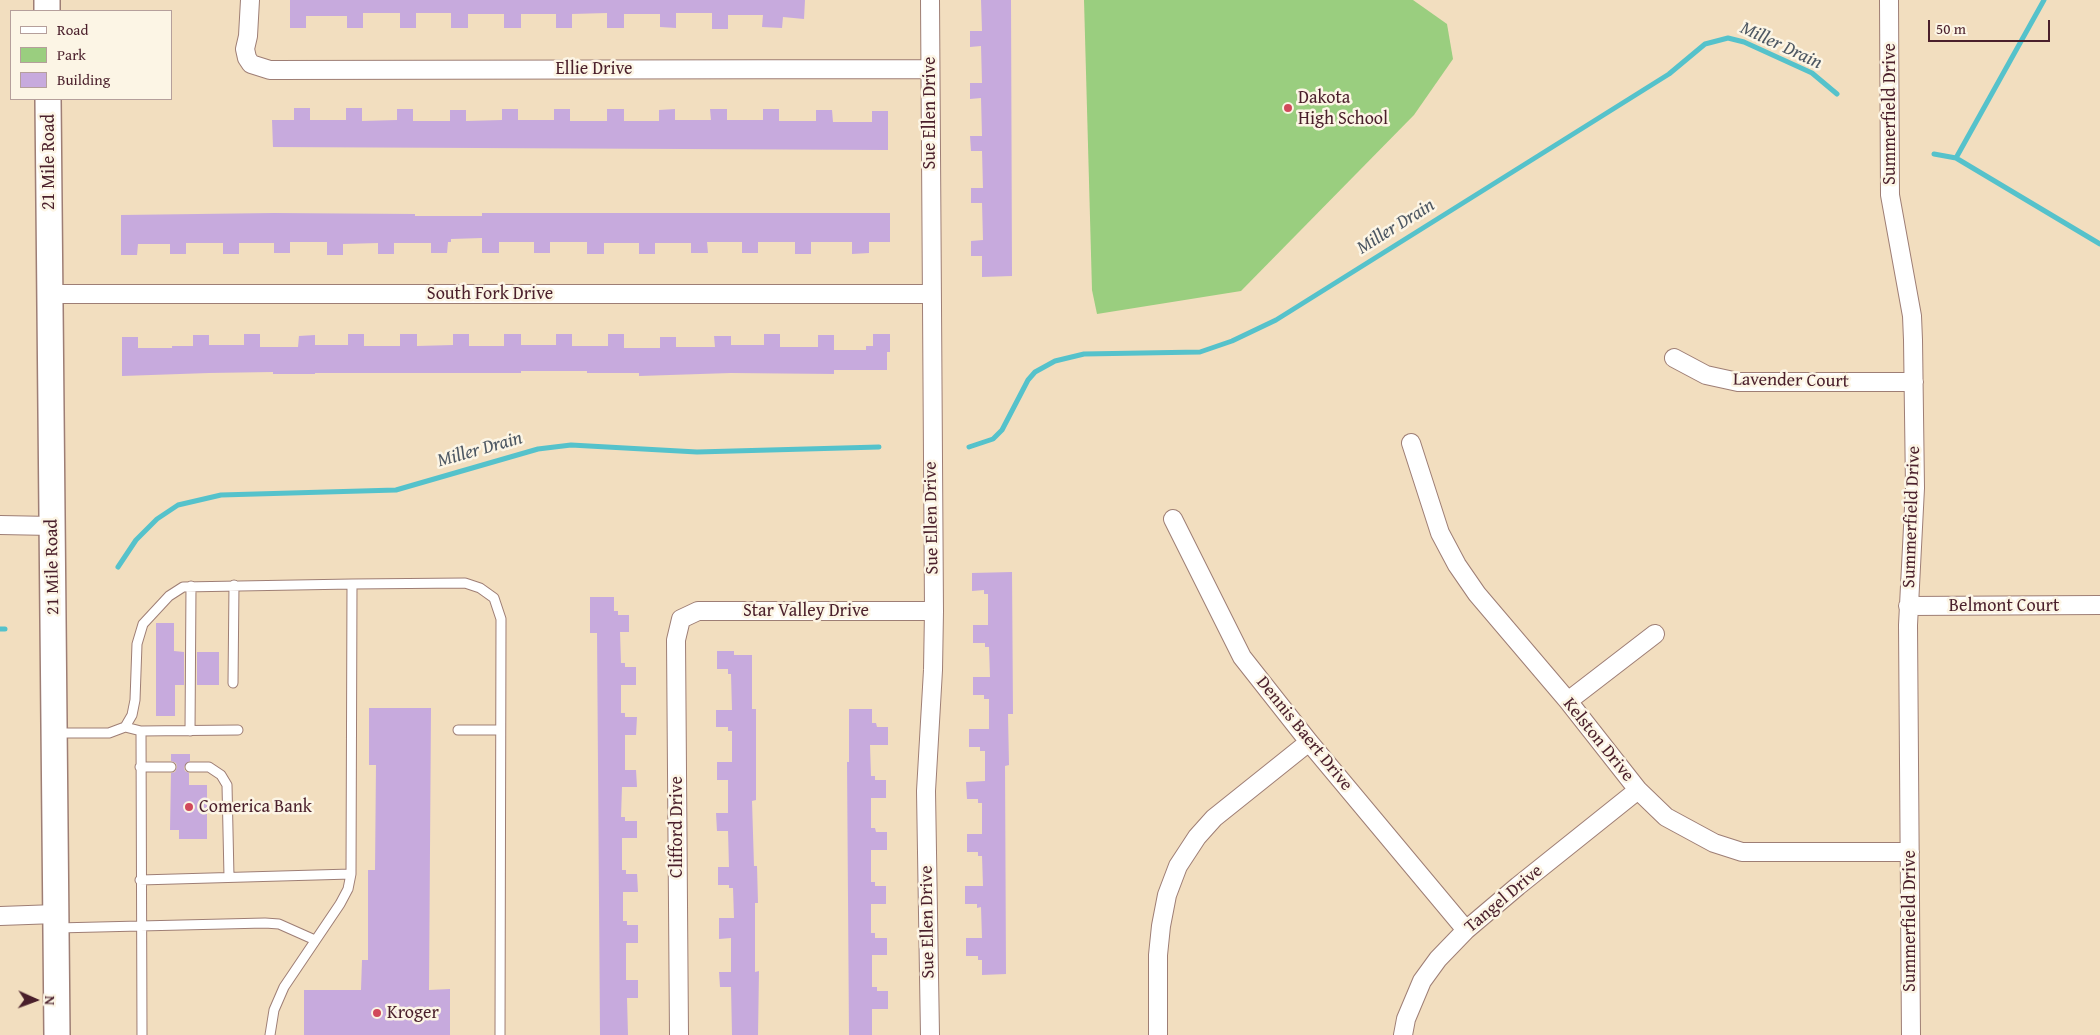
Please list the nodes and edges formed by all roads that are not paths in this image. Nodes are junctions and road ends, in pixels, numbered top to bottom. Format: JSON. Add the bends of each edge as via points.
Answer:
{"nodes":[{"id":1,"x":250,"y":0,"type":"edge"},
{"id":2,"x":930,"y":0,"type":"edge"},
{"id":3,"x":1889,"y":0,"type":"edge"},
{"id":4,"x":930,"y":69,"type":"junction"},
{"id":5,"x":48,"y":100,"type":"edge"},
{"id":6,"x":50,"y":294,"type":"junction"},
{"id":7,"x":931,"y":294,"type":"junction"},
{"id":8,"x":1674,"y":358,"type":"dead end"},
{"id":9,"x":1914,"y":382,"type":"junction"},
{"id":10,"x":1412,"y":444,"type":"dead end"},
{"id":11,"x":1173,"y":519,"type":"dead end"},
{"id":12,"x":0,"y":525,"type":"edge"},
{"id":13,"x":52,"y":526,"type":"junction"},
{"id":14,"x":352,"y":584,"type":"junction"},
{"id":15,"x":234,"y":585,"type":"junction"},
{"id":16,"x":191,"y":586,"type":"junction"},
{"id":17,"x":2100,"y":605,"type":"edge"},
{"id":18,"x":1908,"y":606,"type":"junction"},
{"id":19,"x":934,"y":611,"type":"junction"},
{"id":20,"x":681,"y":619,"type":"joint"},
{"id":21,"x":1656,"y":634,"type":"dead end"},
{"id":22,"x":233,"y":683,"type":"dead end"},
{"id":23,"x":1568,"y":701,"type":"junction"},
{"id":24,"x":125,"y":727,"type":"junction"},
{"id":25,"x":238,"y":730,"type":"dead end"},
{"id":26,"x":458,"y":730,"type":"dead end"},
{"id":27,"x":500,"y":730,"type":"junction"},
{"id":28,"x":141,"y":731,"type":"junction"},
{"id":29,"x":190,"y":731,"type":"junction"},
{"id":30,"x":55,"y":733,"type":"junction"},
{"id":31,"x":1309,"y":742,"type":"junction"},
{"id":32,"x":140,"y":767,"type":"junction"},
{"id":33,"x":171,"y":767,"type":"dead end"},
{"id":34,"x":190,"y":767,"type":"dead end"},
{"id":35,"x":1638,"y":790,"type":"junction"},
{"id":36,"x":1910,"y":852,"type":"junction"},
{"id":37,"x":350,"y":874,"type":"junction"},
{"id":38,"x":229,"y":877,"type":"junction"},
{"id":39,"x":140,"y":880,"type":"junction"},
{"id":40,"x":0,"y":916,"type":"edge"},
{"id":41,"x":56,"y":921,"type":"junction"},
{"id":42,"x":141,"y":926,"type":"junction"},
{"id":43,"x":1466,"y":930,"type":"junction"},
{"id":44,"x":315,"y":940,"type":"junction"},
{"id":45,"x":57,"y":1035,"type":"edge"},
{"id":46,"x":142,"y":1035,"type":"edge"},
{"id":47,"x":270,"y":1035,"type":"edge"},
{"id":48,"x":500,"y":1035,"type":"edge"},
{"id":49,"x":679,"y":1035,"type":"edge"},
{"id":50,"x":930,"y":1035,"type":"edge"},
{"id":51,"x":1158,"y":1035,"type":"edge"},
{"id":52,"x":1403,"y":1035,"type":"edge"},
{"id":53,"x":1911,"y":1035,"type":"edge"}],
"edges":[{"from":1,"to":4,"type":"street","name":"Ellie Drive","via":[[247,58],[251,64],[270,70]]},
{"from":2,"to":4,"type":"street","name":"Sue Ellen Drive"},
{"from":3,"to":9,"type":"street","name":"Summerfield Drive","via":[[1890,195],[1912,316]]},
{"from":4,"to":7,"type":"street","name":"Sue Ellen Drive"},
{"from":5,"to":6,"type":"street","name":"21 Mile Road"},
{"from":6,"to":7,"type":"street","name":"South Fork Drive"},
{"from":6,"to":13,"type":"street","name":"21 Mile Road"},
{"from":7,"to":19,"type":"street","name":"Sue Ellen Drive"},
{"from":8,"to":9,"type":"street","name":"Lavender Court","via":[[1706,375],[1738,382]]},
{"from":9,"to":18,"type":"street","name":"Summerfield Drive","via":[[1915,488]]},
{"from":10,"to":23,"type":"street","name":"Kelston Drive","via":[[1440,533],[1457,565],[1477,594]]},
{"from":11,"to":31,"type":"street","name":"Dennis Baert Drive","via":[[1242,657]]},
{"from":12,"to":13,"type":"street"},
{"from":13,"to":30,"type":"street","name":"21 Mile Road"},
{"from":14,"to":15,"type":"lane"},
{"from":14,"to":27,"type":"lane","via":[[465,584],[480,588],[494,598],[500,619]]},
{"from":14,"to":37,"type":"lane"},
{"from":15,"to":16,"type":"lane"},
{"from":15,"to":22,"type":"lane"},
{"from":16,"to":24,"type":"lane","via":[[169,596],[143,624],[137,644],[135,700]]},
{"from":16,"to":29,"type":"lane"},
{"from":17,"to":18,"type":"street","name":"Belmont Court"},
{"from":18,"to":36,"type":"street","name":"Summerfield Drive"},
{"from":19,"to":20,"type":"street","name":"Star Valley Drive","via":[[698,611]]},
{"from":19,"to":50,"type":"street","name":"Sue Ellen Drive","via":[[926,791]]},
{"from":20,"to":49,"type":"street","name":"Clifford Drive","via":[[676,640]]},
{"from":21,"to":23,"type":"street"},
{"from":23,"to":35,"type":"street","name":"Kelston Drive"},
{"from":24,"to":28,"type":"lane"},
{"from":24,"to":30,"type":"lane","via":[[109,733]]},
{"from":25,"to":29,"type":"lane"},
{"from":26,"to":27,"type":"lane"},
{"from":27,"to":48,"type":"lane"},
{"from":28,"to":29,"type":"lane"},
{"from":28,"to":32,"type":"lane"},
{"from":30,"to":41,"type":"street","name":"21 Mile Road"},
{"from":31,"to":43,"type":"street","name":"Dennis Baert Drive"},
{"from":31,"to":51,"type":"street","via":[[1214,818],[1178,866],[1167,895],[1161,926]]},
{"from":32,"to":33,"type":"lane"},
{"from":32,"to":39,"type":"lane"},
{"from":34,"to":38,"type":"lane","via":[[209,767],[221,775],[227,785]]},
{"from":35,"to":36,"type":"street","name":"Kelston Drive","via":[[1666,817],[1714,843],[1742,852]]},
{"from":35,"to":43,"type":"street","name":"Tangel Drive"},
{"from":36,"to":53,"type":"street","name":"Summerfield Drive"},
{"from":37,"to":38,"type":"lane"},
{"from":37,"to":44,"type":"lane","via":[[348,889]]},
{"from":38,"to":39,"type":"lane"},
{"from":39,"to":42,"type":"lane"},
{"from":40,"to":41,"type":"street"},
{"from":41,"to":42,"type":"lane"},
{"from":41,"to":45,"type":"street","name":"21 Mile Road"},
{"from":42,"to":44,"type":"lane","via":[[272,924]]},
{"from":42,"to":46,"type":"lane"},
{"from":43,"to":52,"type":"street","name":"Tangel Drive","via":[[1422,981]]},
{"from":44,"to":47,"type":"lane","via":[[284,987],[274,1010]]}]}
